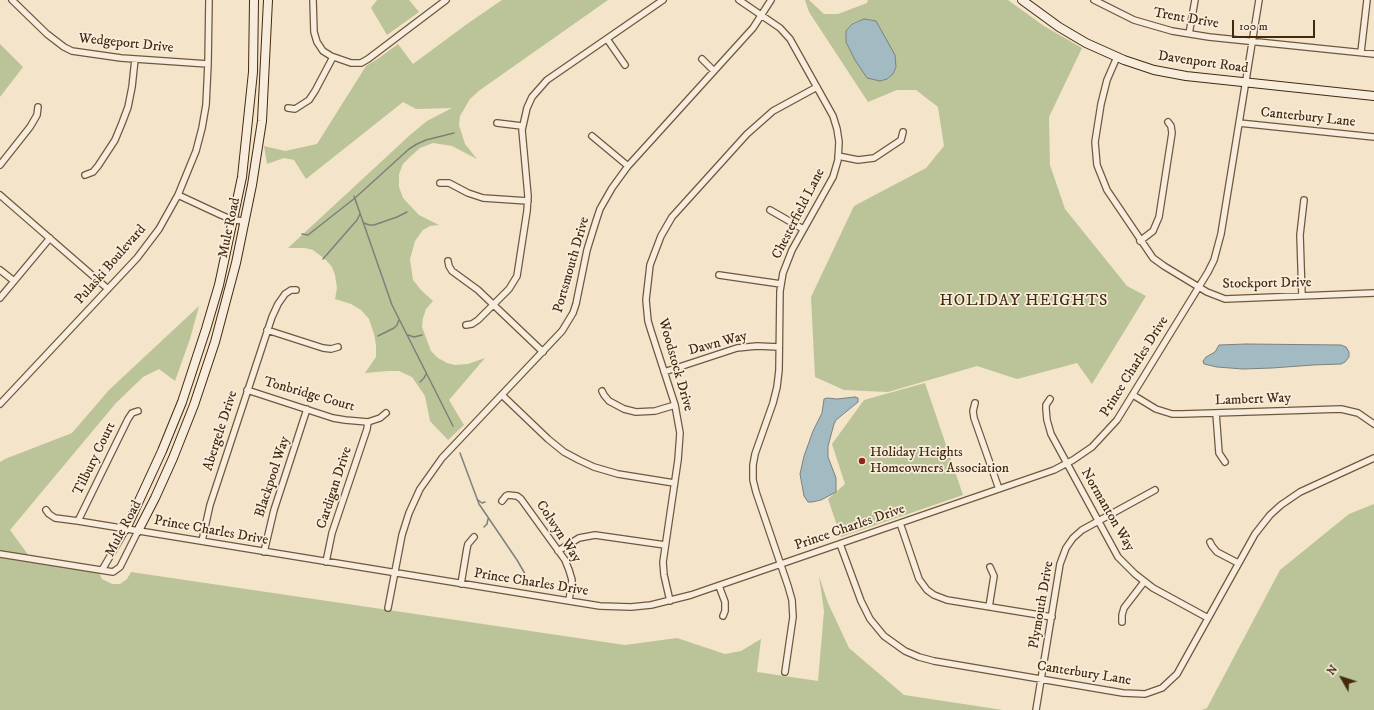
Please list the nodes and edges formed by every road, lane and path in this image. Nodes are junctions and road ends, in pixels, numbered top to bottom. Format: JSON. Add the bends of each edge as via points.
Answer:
{"nodes":[{"id":1,"x":12,"y":0,"type":"edge"},
{"id":2,"x":209,"y":0,"type":"edge"},
{"id":3,"x":254,"y":0,"type":"edge"},
{"id":4,"x":268,"y":0,"type":"edge"},
{"id":5,"x":313,"y":0,"type":"edge"},
{"id":6,"x":446,"y":0,"type":"edge"},
{"id":7,"x":663,"y":0,"type":"edge"},
{"id":8,"x":739,"y":0,"type":"edge"},
{"id":9,"x":771,"y":0,"type":"edge"},
{"id":10,"x":1022,"y":0,"type":"edge"},
{"id":11,"x":1094,"y":0,"type":"edge"},
{"id":12,"x":1195,"y":0,"type":"edge"},
{"id":13,"x":1259,"y":0,"type":"edge"},
{"id":14,"x":1367,"y":0,"type":"edge"},
{"id":15,"x":762,"y":15,"type":"junction"},
{"id":16,"x":1189,"y":34,"type":"junction"},
{"id":17,"x":607,"y":39,"type":"junction"},
{"id":18,"x":1252,"y":41,"type":"junction"},
{"id":19,"x":1361,"y":52,"type":"junction"},
{"id":20,"x":1374,"y":54,"type":"edge"},
{"id":21,"x":333,"y":57,"type":"junction"},
{"id":22,"x":1117,"y":57,"type":"junction"},
{"id":23,"x":135,"y":59,"type":"junction"},
{"id":24,"x":702,"y":59,"type":"dead end"},
{"id":25,"x":208,"y":64,"type":"junction"},
{"id":26,"x":625,"y":65,"type":"dead end"},
{"id":27,"x":714,"y":71,"type":"junction"},
{"id":28,"x":1246,"y":82,"type":"junction"},
{"id":29,"x":817,"y":87,"type":"junction"},
{"id":30,"x":1374,"y":96,"type":"edge"},
{"id":31,"x":38,"y":107,"type":"dead end"},
{"id":32,"x":288,"y":108,"type":"dead end"},
{"id":33,"x":1168,"y":122,"type":"dead end"},
{"id":34,"x":497,"y":123,"type":"dead end"},
{"id":35,"x":1239,"y":123,"type":"junction"},
{"id":36,"x":522,"y":126,"type":"junction"},
{"id":37,"x":903,"y":132,"type":"dead end"},
{"id":38,"x":592,"y":136,"type":"dead end"},
{"id":39,"x":1374,"y":137,"type":"edge"},
{"id":40,"x":838,"y":156,"type":"junction"},
{"id":41,"x":0,"y":165,"type":"edge"},
{"id":42,"x":628,"y":166,"type":"junction"},
{"id":43,"x":85,"y":175,"type":"dead end"},
{"id":44,"x":440,"y":184,"type":"dead end"},
{"id":45,"x":0,"y":195,"type":"edge"},
{"id":46,"x":178,"y":196,"type":"junction"},
{"id":47,"x":1304,"y":200,"type":"dead end"},
{"id":48,"x":528,"y":201,"type":"junction"},
{"id":49,"x":770,"y":210,"type":"dead end"},
{"id":50,"x":233,"y":220,"type":"junction"},
{"id":51,"x":245,"y":221,"type":"junction"},
{"id":52,"x":803,"y":229,"type":"junction"},
{"id":53,"x":50,"y":238,"type":"junction"},
{"id":54,"x":1140,"y":241,"type":"junction"},
{"id":55,"x":448,"y":261,"type":"dead end"},
{"id":56,"x":0,"y":270,"type":"edge"},
{"id":57,"x":719,"y":275,"type":"dead end"},
{"id":58,"x":14,"y":280,"type":"junction"},
{"id":59,"x":781,"y":284,"type":"junction"},
{"id":60,"x":1198,"y":287,"type":"junction"},
{"id":61,"x":108,"y":289,"type":"junction"},
{"id":62,"x":296,"y":290,"type":"dead end"},
{"id":63,"x":1374,"y":294,"type":"edge"},
{"id":64,"x":1302,"y":296,"type":"junction"},
{"id":65,"x":0,"y":298,"type":"edge"},
{"id":66,"x":493,"y":305,"type":"junction"},
{"id":67,"x":466,"y":325,"type":"dead end"},
{"id":68,"x":267,"y":330,"type":"junction"},
{"id":69,"x":779,"y":346,"type":"junction"},
{"id":70,"x":338,"y":347,"type":"dead end"},
{"id":71,"x":543,"y":352,"type":"junction"},
{"id":72,"x":664,"y":372,"type":"junction"},
{"id":73,"x":247,"y":390,"type":"junction"},
{"id":74,"x":602,"y":391,"type":"dead end"},
{"id":75,"x":502,"y":395,"type":"junction"},
{"id":76,"x":1133,"y":395,"type":"junction"},
{"id":77,"x":1050,"y":398,"type":"dead end"},
{"id":78,"x":975,"y":403,"type":"dead end"},
{"id":79,"x":0,"y":404,"type":"edge"},
{"id":80,"x":675,"y":405,"type":"junction"},
{"id":81,"x":307,"y":409,"type":"junction"},
{"id":82,"x":138,"y":411,"type":"dead end"},
{"id":83,"x":386,"y":413,"type":"dead end"},
{"id":84,"x":1216,"y":413,"type":"junction"},
{"id":85,"x":368,"y":422,"type":"junction"},
{"id":86,"x":1374,"y":424,"type":"edge"},
{"id":87,"x":1374,"y":458,"type":"edge"},
{"id":88,"x":1225,"y":462,"type":"dead end"},
{"id":89,"x":1067,"y":464,"type":"junction"},
{"id":90,"x":674,"y":483,"type":"junction"},
{"id":91,"x":999,"y":489,"type":"junction"},
{"id":92,"x":1155,"y":490,"type":"dead end"},
{"id":93,"x":502,"y":501,"type":"dead end"},
{"id":94,"x":46,"y":510,"type":"dead end"},
{"id":95,"x":78,"y":521,"type":"junction"},
{"id":96,"x":1098,"y":521,"type":"junction"},
{"id":97,"x":900,"y":523,"type":"junction"},
{"id":98,"x":126,"y":529,"type":"junction"},
{"id":99,"x":138,"y":531,"type":"junction"},
{"id":100,"x":474,"y":537,"type":"dead end"},
{"id":101,"x":202,"y":541,"type":"junction"},
{"id":102,"x":1210,"y":542,"type":"dead end"},
{"id":103,"x":840,"y":544,"type":"junction"},
{"id":104,"x":665,"y":545,"type":"junction"},
{"id":105,"x":558,"y":551,"type":"junction"},
{"id":106,"x":264,"y":552,"type":"junction"},
{"id":107,"x":0,"y":554,"type":"edge"},
{"id":108,"x":326,"y":562,"type":"junction"},
{"id":109,"x":1238,"y":563,"type":"junction"},
{"id":110,"x":781,"y":564,"type":"junction"},
{"id":111,"x":990,"y":567,"type":"dead end"},
{"id":112,"x":102,"y":570,"type":"junction"},
{"id":113,"x":394,"y":573,"type":"junction"},
{"id":114,"x":1144,"y":582,"type":"junction"},
{"id":115,"x":461,"y":584,"type":"junction"},
{"id":116,"x":720,"y":586,"type":"junction"},
{"id":117,"x":670,"y":601,"type":"junction"},
{"id":118,"x":569,"y":602,"type":"junction"},
{"id":119,"x":989,"y":607,"type":"junction"},
{"id":120,"x":388,"y":608,"type":"dead end"},
{"id":121,"x":723,"y":616,"type":"dead end"},
{"id":122,"x":1052,"y":617,"type":"junction"},
{"id":123,"x":1208,"y":618,"type":"junction"},
{"id":124,"x":1122,"y":622,"type":"dead end"},
{"id":125,"x":785,"y":672,"type":"dead end"},
{"id":126,"x":1041,"y":680,"type":"junction"},
{"id":127,"x":1036,"y":710,"type":"edge"}],
"edges":[{"from":1,"to":23,"type":"street","name":"Wedgeport Drive","via":[[47,34],[72,51]]},
{"from":2,"to":25,"type":"street","name":"Pulaski Boulevard"},
{"from":3,"to":50,"type":"main road","name":"Mule Road","via":[[253,72],[242,177]]},
{"from":4,"to":51,"type":"main road","name":"Mule Road","via":[[262,121]]},
{"from":5,"to":21,"type":"street","via":[[314,32],[317,42],[323,51]]},
{"from":6,"to":21,"type":"street","via":[[361,63],[351,63]]},
{"from":7,"to":17,"type":"street"},
{"from":8,"to":15,"type":"street","name":"Chesterfield Lane"},
{"from":9,"to":15,"type":"street","name":"Portsmouth Drive"},
{"from":10,"to":22,"type":"main road","name":"Davenport Road","via":[[1067,32]]},
{"from":11,"to":16,"type":"street","name":"Trent Drive","via":[[1141,22]]},
{"from":12,"to":16,"type":"street"},
{"from":13,"to":18,"type":"street","name":"Prince Charles Drive"},
{"from":14,"to":19,"type":"street"},
{"from":15,"to":27,"type":"street","name":"Portsmouth Drive"},
{"from":15,"to":29,"type":"street","name":"Chesterfield Lane","via":[[790,39]]},
{"from":16,"to":18,"type":"street","name":"Trent Drive"},
{"from":17,"to":26,"type":"street"},
{"from":17,"to":36,"type":"street","via":[[541,86],[529,102]]},
{"from":18,"to":19,"type":"street","name":"Trent Drive"},
{"from":18,"to":28,"type":"street","name":"Prince Charles Drive"},
{"from":19,"to":20,"type":"street","name":"Trent Drive"},
{"from":21,"to":32,"type":"street","via":[[309,100],[295,109]]},
{"from":22,"to":28,"type":"main road","name":"Davenport Road","via":[[1171,73]]},
{"from":22,"to":54,"type":"street","name":"Stockport Drive","via":[[1102,100],[1095,142],[1096,159],[1098,171],[1107,190]]},
{"from":23,"to":25,"type":"street","name":"Wedgeport Drive"},
{"from":23,"to":43,"type":"street","via":[[128,107],[115,140],[93,172]]},
{"from":24,"to":27,"type":"street"},
{"from":25,"to":46,"type":"street","name":"Pulaski Boulevard","via":[[202,128]]},
{"from":27,"to":42,"type":"street","name":"Portsmouth Drive"},
{"from":28,"to":30,"type":"main road","name":"Davenport Road"},
{"from":28,"to":35,"type":"street","name":"Prince Charles Drive"},
{"from":29,"to":40,"type":"street","name":"Chesterfield Lane","via":[[836,125]]},
{"from":29,"to":72,"type":"street","name":"Woodstock Drive","via":[[773,112],[747,134],[679,209],[661,236],[650,265],[646,300],[650,331]]},
{"from":31,"to":41,"type":"street","via":[[37,115],[30,127]]},
{"from":33,"to":54,"type":"street","via":[[1172,133],[1159,217],[1153,231]]},
{"from":34,"to":36,"type":"street"},
{"from":35,"to":39,"type":"street","name":"Canterbury Lane"},
{"from":35,"to":60,"type":"street","name":"Prince Charles Drive","via":[[1218,249]]},
{"from":36,"to":48,"type":"street"},
{"from":37,"to":40,"type":"street","via":[[901,140],[874,158],[858,160]]},
{"from":38,"to":42,"type":"street"},
{"from":40,"to":52,"type":"street","name":"Chesterfield Lane","via":[[831,181]]},
{"from":42,"to":71,"type":"street","name":"Portsmouth Drive","via":[[609,193],[596,221],[573,313],[562,332]]},
{"from":44,"to":48,"type":"street","via":[[448,183],[468,194],[484,198]]},
{"from":45,"to":53,"type":"street"},
{"from":46,"to":50,"type":"street"},
{"from":46,"to":61,"type":"street","name":"Pulaski Boulevard","via":[[159,229],[137,258]]},
{"from":47,"to":64,"type":"street","via":[[1300,230]]},
{"from":48,"to":66,"type":"street","via":[[517,276],[512,286]]},
{"from":49,"to":52,"type":"street"},
{"from":50,"to":51,"type":"street"},
{"from":50,"to":98,"type":"main road","name":"Mule Road","via":[[213,307],[182,402]]},
{"from":51,"to":99,"type":"main road","name":"Mule Road","via":[[220,324],[194,405],[173,458]]},
{"from":52,"to":59,"type":"street","name":"Chesterfield Lane","via":[[789,256]]},
{"from":53,"to":58,"type":"street"},
{"from":53,"to":61,"type":"street"},
{"from":54,"to":60,"type":"street","name":"Stockport Drive","via":[[1156,261]]},
{"from":55,"to":66,"type":"street","via":[[452,271],[474,286]]},
{"from":56,"to":58,"type":"street"},
{"from":57,"to":59,"type":"street"},
{"from":58,"to":65,"type":"street"},
{"from":59,"to":69,"type":"street","name":"Chesterfield Lane"},
{"from":60,"to":64,"type":"street","name":"Stockport Drive","via":[[1216,297],[1229,299]]},
{"from":60,"to":76,"type":"street","name":"Prince Charles Drive"},
{"from":61,"to":79,"type":"street","name":"Pulaski Boulevard"},
{"from":62,"to":68,"type":"street","name":"Abergele Drive","via":[[287,291],[281,299]]},
{"from":63,"to":64,"type":"street","name":"Stockport Drive"},
{"from":66,"to":67,"type":"street","via":[[475,323]]},
{"from":66,"to":71,"type":"street"},
{"from":68,"to":70,"type":"street","via":[[323,348]]},
{"from":68,"to":73,"type":"street","name":"Abergele Drive"},
{"from":69,"to":72,"type":"street","name":"Dawn Way","via":[[736,348]]},
{"from":69,"to":110,"type":"street","name":"Chesterfield Lane","via":[[777,387],[755,454],[753,470],[756,492]]},
{"from":71,"to":75,"type":"street","name":"Portsmouth Drive"},
{"from":72,"to":80,"type":"street","name":"Woodstock Drive"},
{"from":73,"to":81,"type":"street","name":"Tonbridge Court"},
{"from":73,"to":101,"type":"street","name":"Abergele Drive","via":[[210,505]]},
{"from":74,"to":80,"type":"street","via":[[610,401],[632,411],[648,412]]},
{"from":75,"to":90,"type":"street","via":[[553,444],[586,464],[618,474]]},
{"from":75,"to":113,"type":"street","name":"Portsmouth Drive","via":[[442,458],[420,489],[405,525]]},
{"from":76,"to":84,"type":"street","name":"Lambert Way","via":[[1156,409],[1172,414]]},
{"from":76,"to":89,"type":"street","name":"Prince Charles Drive","via":[[1120,417],[1101,439]]},
{"from":77,"to":89,"type":"street","name":"Normanton Way","via":[[1046,405],[1047,420],[1051,434]]},
{"from":78,"to":91,"type":"street","via":[[973,415]]},
{"from":80,"to":90,"type":"street","name":"Woodstock Drive","via":[[680,440]]},
{"from":81,"to":85,"type":"street","name":"Tonbridge Court","via":[[339,419]]},
{"from":81,"to":106,"type":"street","name":"Blackpool Way","via":[[272,517]]},
{"from":82,"to":95,"type":"street","name":"Tilbury Court","via":[[128,418]]},
{"from":83,"to":85,"type":"street","name":"Tonbridge Court"},
{"from":84,"to":86,"type":"street","name":"Lambert Way","via":[[1345,409],[1358,413]]},
{"from":84,"to":88,"type":"street","via":[[1219,453]]},
{"from":85,"to":108,"type":"street","name":"Cardigan Drive","via":[[332,533]]},
{"from":87,"to":109,"type":"street","name":"Canterbury Lane","via":[[1300,492],[1281,505],[1260,527]]},
{"from":89,"to":91,"type":"street","name":"Prince Charles Drive"},
{"from":89,"to":96,"type":"street","name":"Normanton Way"},
{"from":90,"to":104,"type":"street","name":"Woodstock Drive"},
{"from":91,"to":97,"type":"street","name":"Prince Charles Drive"},
{"from":92,"to":96,"type":"street","name":"Plymouth Drive"},
{"from":93,"to":105,"type":"street","name":"Colwyn Way","via":[[506,496],[517,496],[521,499]]},
{"from":94,"to":95,"type":"street","name":"Prince Charles Drive","via":[[55,518]]},
{"from":95,"to":98,"type":"street","name":"Prince Charles Drive"},
{"from":96,"to":114,"type":"street","name":"Normanton Way","via":[[1118,557]]},
{"from":96,"to":122,"type":"street","name":"Plymouth Drive","via":[[1077,534],[1064,553]]},
{"from":97,"to":103,"type":"street","name":"Prince Charles Drive"},
{"from":97,"to":119,"type":"street","via":[[917,574],[927,590],[943,599]]},
{"from":98,"to":99,"type":"street","name":"Prince Charles Drive"},
{"from":98,"to":112,"type":"street","name":"Mule Road"},
{"from":99,"to":101,"type":"street","name":"Prince Charles Drive"},
{"from":99,"to":112,"type":"street","name":"Mule Road","via":[[118,569],[113,572]]},
{"from":100,"to":115,"type":"street","via":[[468,544]]},
{"from":101,"to":106,"type":"street","name":"Prince Charles Drive"},
{"from":102,"to":109,"type":"street","via":[[1217,552]]},
{"from":103,"to":110,"type":"street","name":"Prince Charles Drive"},
{"from":103,"to":126,"type":"street","name":"Canterbury Lane","via":[[866,613],[879,631],[899,648],[912,655],[934,661]]},
{"from":104,"to":105,"type":"street","via":[[589,535],[574,540]]},
{"from":104,"to":117,"type":"street","name":"Woodstock Drive","via":[[663,569]]},
{"from":105,"to":118,"type":"street","name":"Colwyn Way","via":[[571,574]]},
{"from":106,"to":108,"type":"street","name":"Prince Charles Drive"},
{"from":107,"to":112,"type":"street"},
{"from":108,"to":113,"type":"street","name":"Prince Charles Drive"},
{"from":109,"to":123,"type":"street","name":"Canterbury Lane"},
{"from":110,"to":116,"type":"street","name":"Prince Charles Drive"},
{"from":110,"to":125,"type":"street","name":"Chesterfield Lane","via":[[790,591],[793,612]]},
{"from":111,"to":119,"type":"street","via":[[994,576]]},
{"from":113,"to":115,"type":"street","name":"Prince Charles Drive"},
{"from":113,"to":120,"type":"street","name":"Portsmouth Drive"},
{"from":114,"to":123,"type":"street","name":"Normanton Way"},
{"from":114,"to":124,"type":"street","via":[[1124,608]]},
{"from":115,"to":118,"type":"street","name":"Prince Charles Drive"},
{"from":116,"to":117,"type":"street","name":"Prince Charles Drive"},
{"from":116,"to":121,"type":"street","via":[[725,602]]},
{"from":117,"to":118,"type":"street","name":"Prince Charles Drive","via":[[631,607]]},
{"from":119,"to":122,"type":"street"},
{"from":122,"to":126,"type":"street","name":"Plymouth Drive"},
{"from":123,"to":126,"type":"street","name":"Canterbury Lane","via":[[1177,674],[1168,684],[1157,690],[1145,694],[1129,694]]},
{"from":126,"to":127,"type":"street","name":"Plymouth Drive"}]}
